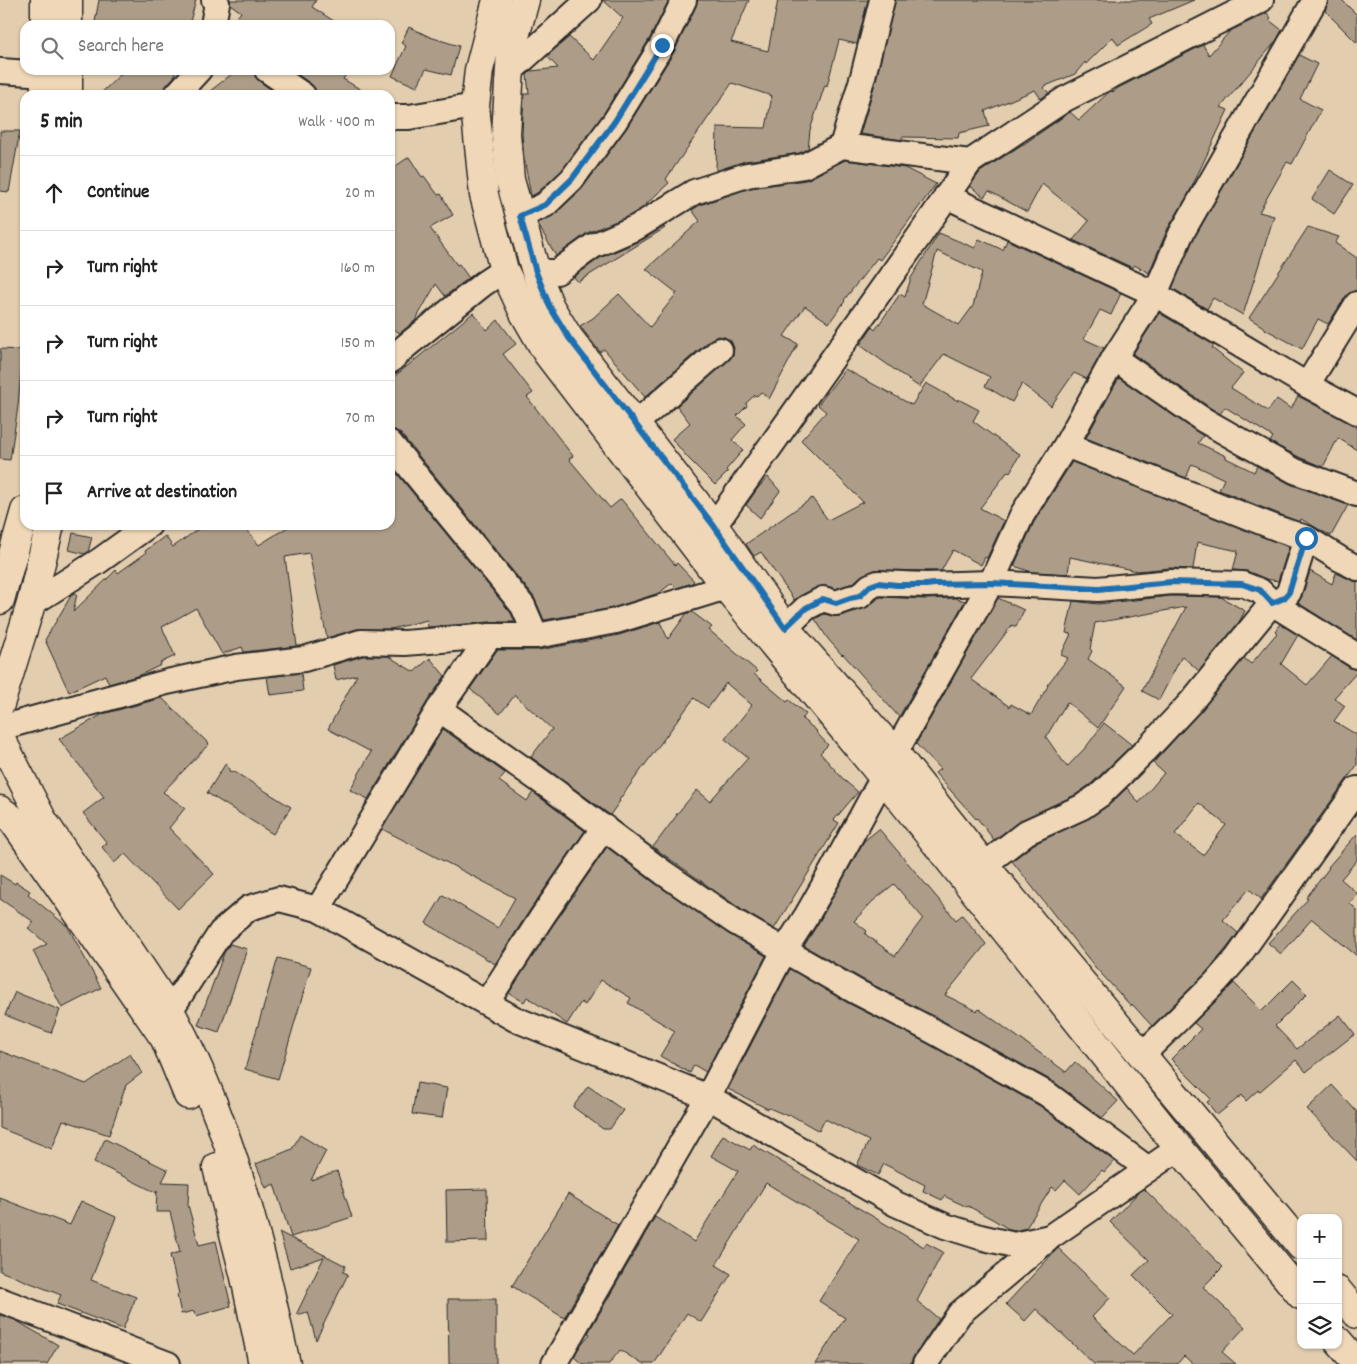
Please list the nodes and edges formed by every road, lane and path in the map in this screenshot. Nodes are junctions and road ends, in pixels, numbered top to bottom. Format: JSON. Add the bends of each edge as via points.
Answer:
{"nodes":[{"id":1,"x":45,"y":0,"type":"edge"},
{"id":2,"x":68,"y":0,"type":"edge"},
{"id":3,"x":214,"y":0,"type":"edge"},
{"id":4,"x":497,"y":0,"type":"edge"},
{"id":5,"x":525,"y":0,"type":"edge"},
{"id":6,"x":589,"y":0,"type":"edge"},
{"id":7,"x":684,"y":0,"type":"edge"},
{"id":8,"x":882,"y":0,"type":"edge"},
{"id":9,"x":1261,"y":0,"type":"edge"},
{"id":10,"x":1315,"y":0,"type":"edge"},
{"id":11,"x":45,"y":20,"type":"edge"},
{"id":12,"x":68,"y":20,"type":"edge"},
{"id":13,"x":214,"y":20,"type":"edge"},
{"id":14,"x":0,"y":71,"type":"edge"},
{"id":15,"x":509,"y":72,"type":"junction"},
{"id":16,"x":20,"y":73,"type":"edge"},
{"id":17,"x":34,"y":75,"type":"edge"},
{"id":18,"x":194,"y":75,"type":"edge"},
{"id":19,"x":274,"y":75,"type":"edge"},
{"id":20,"x":51,"y":77,"type":"edge"},
{"id":21,"x":63,"y":90,"type":"edge"},
{"id":22,"x":181,"y":90,"type":"edge"},
{"id":23,"x":296,"y":90,"type":"edge"},
{"id":24,"x":475,"y":106,"type":"junction"},
{"id":25,"x":395,"y":117,"type":"edge"},
{"id":26,"x":842,"y":146,"type":"junction"},
{"id":27,"x":970,"y":162,"type":"junction"},
{"id":28,"x":946,"y":196,"type":"junction"},
{"id":29,"x":520,"y":216,"type":"junction"},
{"id":30,"x":504,"y":270,"type":"junction"},
{"id":31,"x":536,"y":272,"type":"junction"},
{"id":32,"x":1155,"y":294,"type":"junction"},
{"id":33,"x":1357,"y":304,"type":"edge"},
{"id":34,"x":396,"y":348,"type":"edge"},
{"id":35,"x":720,"y":350,"type":"dead end"},
{"id":36,"x":1114,"y":358,"type":"junction"},
{"id":37,"x":1307,"y":385,"type":"junction"},
{"id":38,"x":1357,"y":412,"type":"edge"},
{"id":39,"x":636,"y":424,"type":"junction"},
{"id":40,"x":1066,"y":445,"type":"junction"},
{"id":41,"x":395,"y":448,"type":"edge"},
{"id":42,"x":1357,"y":494,"type":"edge"},
{"id":43,"x":714,"y":526,"type":"junction"},
{"id":44,"x":20,"y":529,"type":"edge"},
{"id":45,"x":49,"y":530,"type":"edge"},
{"id":46,"x":142,"y":530,"type":"edge"},
{"id":47,"x":1306,"y":538,"type":"junction"},
{"id":48,"x":1357,"y":568,"type":"edge"},
{"id":49,"x":991,"y":583,"type":"junction"},
{"id":50,"x":726,"y":587,"type":"junction"},
{"id":51,"x":0,"y":600,"type":"edge"},
{"id":52,"x":1272,"y":603,"type":"junction"},
{"id":53,"x":31,"y":604,"type":"junction"},
{"id":54,"x":785,"y":628,"type":"junction"},
{"id":55,"x":490,"y":636,"type":"junction"},
{"id":56,"x":536,"y":636,"type":"junction"},
{"id":57,"x":1357,"y":656,"type":"edge"},
{"id":58,"x":0,"y":704,"type":"edge"},
{"id":59,"x":439,"y":710,"type":"junction"},
{"id":60,"x":0,"y":740,"type":"edge"},
{"id":61,"x":889,"y":765,"type":"junction"},
{"id":62,"x":1357,"y":789,"type":"edge"},
{"id":63,"x":0,"y":810,"type":"edge"},
{"id":64,"x":604,"y":827,"type":"junction"},
{"id":65,"x":984,"y":864,"type":"junction"},
{"id":66,"x":318,"y":909,"type":"junction"},
{"id":67,"x":784,"y":951,"type":"junction"},
{"id":68,"x":487,"y":1002,"type":"junction"},
{"id":69,"x":170,"y":1011,"type":"junction"},
{"id":70,"x":1143,"y":1054,"type":"junction"},
{"id":71,"x":708,"y":1097,"type":"junction"},
{"id":72,"x":1179,"y":1148,"type":"junction"},
{"id":73,"x":1148,"y":1169,"type":"junction"},
{"id":74,"x":1050,"y":1237,"type":"junction"},
{"id":75,"x":1297,"y":1241,"type":"edge"},
{"id":76,"x":1297,"y":1290,"type":"edge"},
{"id":77,"x":1342,"y":1296,"type":"edge"},
{"id":78,"x":0,"y":1300,"type":"edge"},
{"id":79,"x":1357,"y":1314,"type":"edge"},
{"id":80,"x":1342,"y":1345,"type":"edge"},
{"id":81,"x":1357,"y":1363,"type":"edge"},
{"id":82,"x":168,"y":1364,"type":"edge"},
{"id":83,"x":263,"y":1364,"type":"edge"},
{"id":84,"x":286,"y":1364,"type":"edge"},
{"id":85,"x":554,"y":1364,"type":"edge"},
{"id":86,"x":924,"y":1364,"type":"edge"}],
"edges":[{"from":1,"to":11,"type":"main road"},
{"from":2,"to":12,"type":"main road"},
{"from":3,"to":13,"type":"street","via":[[217,3]]},
{"from":4,"to":24,"type":"main road","via":[[479,70]]},
{"from":5,"to":15,"type":"main road","via":[[511,51]]},
{"from":6,"to":15,"type":"street"},
{"from":7,"to":29,"type":"street","via":[[662,45],[615,121],[572,179],[545,205]]},
{"from":8,"to":26,"type":"street"},
{"from":9,"to":27,"type":"street","via":[[1065,99]]},
{"from":10,"to":32,"type":"street","via":[[1181,234]]},
{"from":14,"to":16,"type":"street"},
{"from":15,"to":29,"type":"main road","via":[[506,134],[510,180]]},
{"from":17,"to":20,"type":"street"},
{"from":18,"to":22,"type":"street"},
{"from":19,"to":23,"type":"street"},
{"from":20,"to":21,"type":"main road"},
{"from":24,"to":25,"type":"street"},
{"from":24,"to":30,"type":"main road","via":[[484,195]]},
{"from":26,"to":27,"type":"street"},
{"from":26,"to":31,"type":"street","via":[[804,166],[747,175],[694,192],[637,227],[593,246],[556,272]]},
{"from":27,"to":28,"type":"street"},
{"from":28,"to":32,"type":"street"},
{"from":28,"to":43,"type":"street"},
{"from":29,"to":31,"type":"main road"},
{"from":30,"to":34,"type":"street"},
{"from":30,"to":50,"type":"main road","via":[[547,353]]},
{"from":31,"to":39,"type":"main road","via":[[550,307],[569,338]]},
{"from":32,"to":36,"type":"street"},
{"from":32,"to":37,"type":"street"},
{"from":33,"to":37,"type":"street"},
{"from":35,"to":39,"type":"street"},
{"from":36,"to":40,"type":"street"},
{"from":36,"to":42,"type":"street","via":[[1202,419],[1295,472]]},
{"from":37,"to":38,"type":"street"},
{"from":39,"to":43,"type":"main road"},
{"from":40,"to":47,"type":"street"},
{"from":40,"to":49,"type":"street","via":[[1022,515]]},
{"from":41,"to":56,"type":"street","via":[[523,606]]},
{"from":43,"to":54,"type":"main road"},
{"from":44,"to":51,"type":"main road"},
{"from":45,"to":53,"type":"main road"},
{"from":46,"to":53,"type":"street"},
{"from":47,"to":48,"type":"street"},
{"from":47,"to":52,"type":"street","via":[[1289,592]]},
{"from":49,"to":52,"type":"street","via":[[1098,589],[1171,582],[1242,584],[1260,590]]},
{"from":49,"to":54,"type":"street","via":[[878,583],[860,596],[836,603],[823,599],[806,608]]},
{"from":49,"to":61,"type":"street"},
{"from":50,"to":56,"type":"street","via":[[616,621]]},
{"from":50,"to":61,"type":"main road"},
{"from":52,"to":57,"type":"street"},
{"from":52,"to":65,"type":"street","via":[[1191,702],[1101,794],[1027,832]]},
{"from":53,"to":58,"type":"main road"},
{"from":54,"to":61,"type":"main road"},
{"from":55,"to":56,"type":"street"},
{"from":55,"to":59,"type":"street"},
{"from":55,"to":60,"type":"street","via":[[361,642],[304,659],[236,667],[167,682]]},
{"from":59,"to":64,"type":"street"},
{"from":59,"to":66,"type":"street"},
{"from":60,"to":69,"type":"main road","via":[[42,819]]},
{"from":61,"to":65,"type":"main road"},
{"from":61,"to":67,"type":"street"},
{"from":61,"to":72,"type":"main road"},
{"from":62,"to":70,"type":"street","via":[[1237,958]]},
{"from":63,"to":83,"type":"main road","via":[[11,818],[165,1039],[215,1161],[245,1277]]},
{"from":64,"to":67,"type":"street","via":[[735,922]]},
{"from":64,"to":68,"type":"street"},
{"from":65,"to":70,"type":"main road"},
{"from":66,"to":68,"type":"street"},
{"from":66,"to":69,"type":"street","via":[[279,899],[248,908],[221,932]]},
{"from":67,"to":71,"type":"street"},
{"from":67,"to":73,"type":"street","via":[[1047,1094]]},
{"from":68,"to":71,"type":"street","via":[[515,1019]]},
{"from":69,"to":84,"type":"main road","via":[[188,1044],[232,1152]]},
{"from":70,"to":75,"type":"main road"},
{"from":71,"to":74,"type":"street","via":[[896,1204],[944,1226],[1014,1245]]},
{"from":71,"to":85,"type":"street"},
{"from":72,"to":73,"type":"street"},
{"from":72,"to":76,"type":"main road"},
{"from":73,"to":74,"type":"street"},
{"from":74,"to":86,"type":"street","via":[[960,1313]]},
{"from":77,"to":79,"type":"main road"},
{"from":78,"to":82,"type":"street"},
{"from":80,"to":81,"type":"main road"}]}
